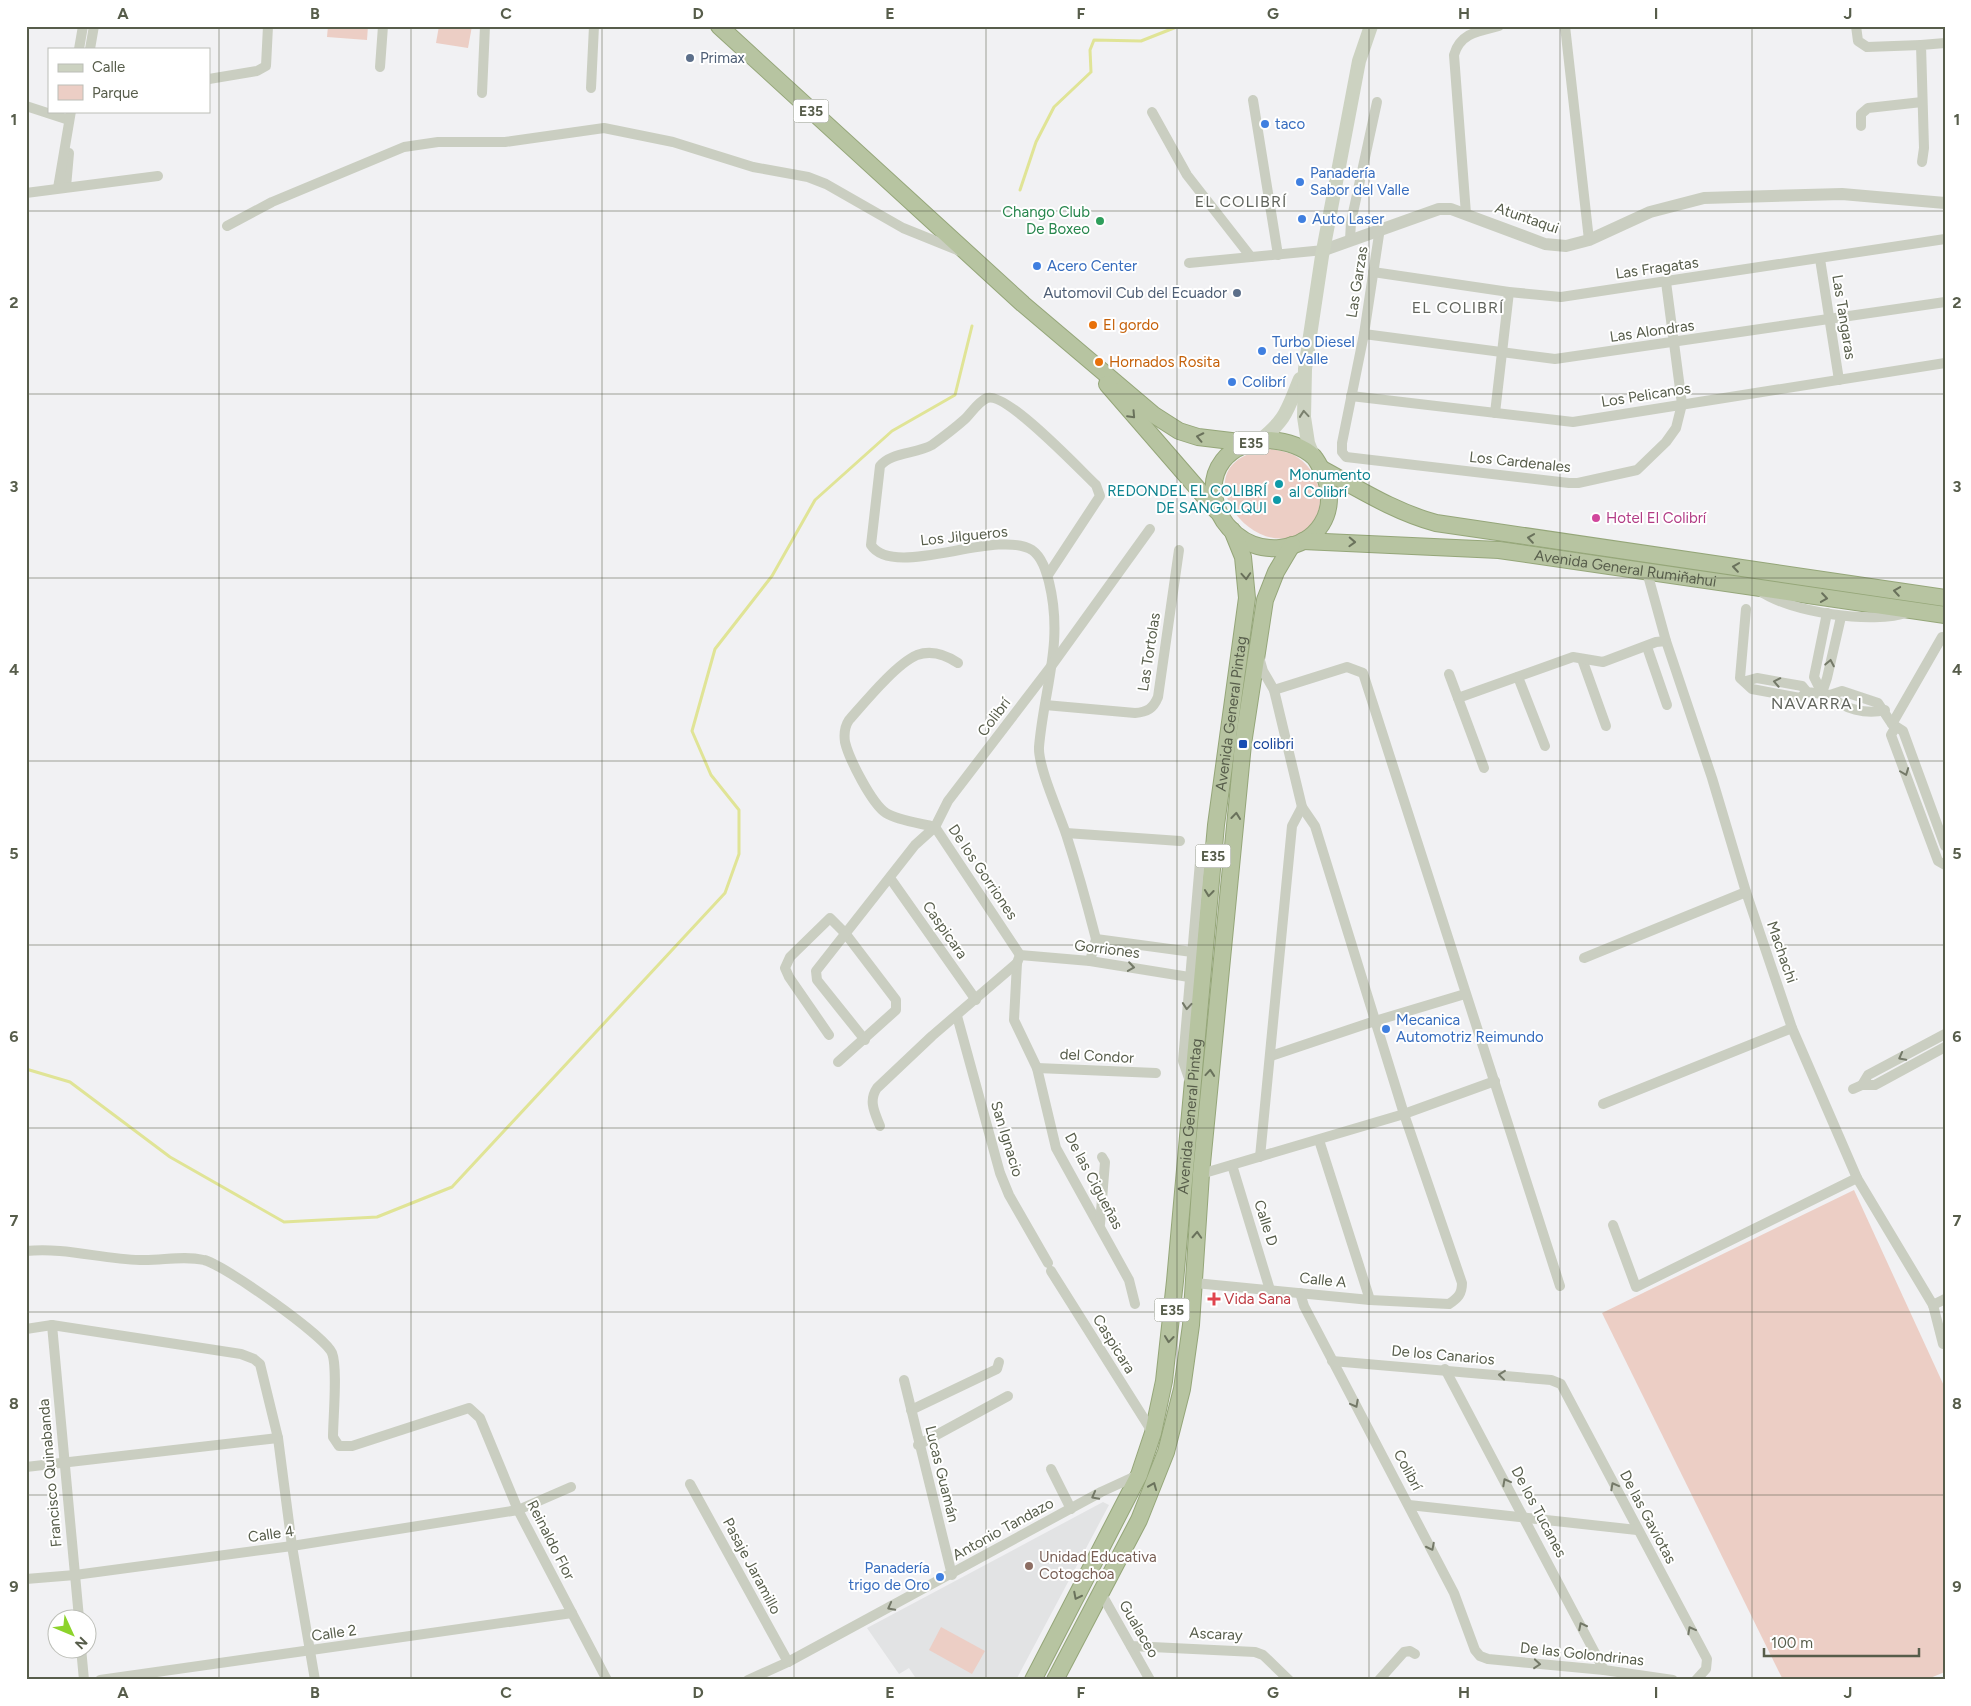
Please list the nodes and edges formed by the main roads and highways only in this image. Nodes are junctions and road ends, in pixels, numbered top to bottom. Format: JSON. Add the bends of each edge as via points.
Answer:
{"nodes":[{"id":1,"x":719,"y":26,"type":"edge"},
{"id":2,"x":1371,"y":26,"type":"edge"},
{"id":3,"x":1090,"y":363,"type":"junction"},
{"id":4,"x":1305,"y":369,"type":"junction"},
{"id":5,"x":1254,"y":442,"type":"junction"},
{"id":6,"x":1318,"y":463,"type":"junction"},
{"id":7,"x":1218,"y":511,"type":"junction"},
{"id":8,"x":1232,"y":530,"type":"junction"},
{"id":9,"x":1298,"y":543,"type":"junction"},
{"id":10,"x":1945,"y":598,"type":"edge"},
{"id":11,"x":1945,"y":616,"type":"edge"},
{"id":12,"x":1033,"y":1680,"type":"edge"},
{"id":13,"x":1055,"y":1680,"type":"edge"}],
"edges":[{"from":1,"to":3,"type":"highway","number":"E35"},
{"from":2,"to":4,"type":"main road","via":[[1359,61]]},
{"from":5,"to":3,"type":"highway","number":"E35","one_way":true,"via":[[1198,437],[1179,431]]},
{"from":3,"to":7,"type":"highway","number":"E35","one_way":true,"via":[[1123,406]]},
{"from":4,"to":5,"type":"main road","via":[[1284,417],[1276,428]]},
{"from":6,"to":4,"type":"main road","one_way":true,"via":[[1308,443],[1304,417]]},
{"from":5,"to":6,"type":"highway","number":"E35","via":[[1287,443]]},
{"from":5,"to":7,"type":"highway","number":"E35","via":[[1228,456],[1214,477],[1212,489]]},
{"from":6,"to":9,"type":"highway","number":"E35","via":[[1328,487],[1329,509],[1317,530]]},
{"from":10,"to":6,"type":"highway","name":"Avenida General Rumiñahui","one_way":true,"via":[[1436,523],[1399,511]]},
{"from":7,"to":8,"type":"highway","number":"E35"},
{"from":8,"to":9,"type":"highway","number":"E35","via":[[1262,546],[1280,548]]},
{"from":8,"to":12,"type":"highway","name":"Avenida General Pintag","number":"E35","one_way":true,"via":[[1243,557],[1247,598],[1215,840],[1168,1348],[1153,1433],[1139,1475]]},
{"from":9,"to":11,"type":"highway","name":"Avenida General Rumiñahui","one_way":true,"via":[[1477,548]]},
{"from":13,"to":9,"type":"highway","name":"Avenida General Pintag","number":"E35","one_way":true,"via":[[1139,1520],[1166,1452],[1183,1381],[1195,1284],[1201,1174],[1242,753],[1266,600],[1272,580]]}]}
